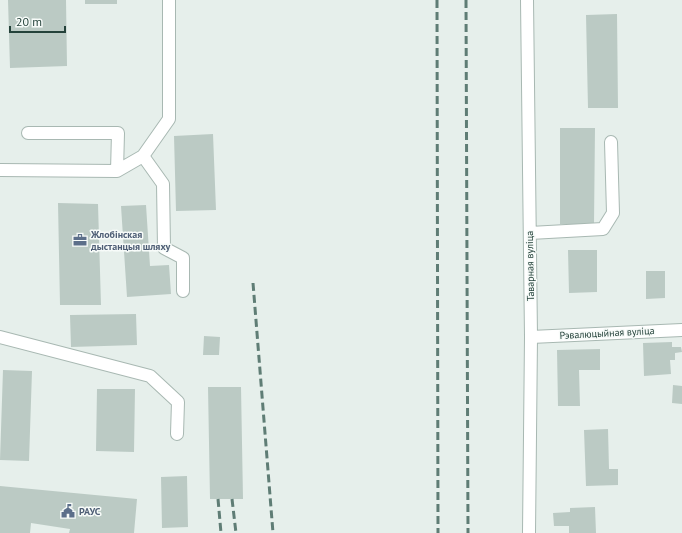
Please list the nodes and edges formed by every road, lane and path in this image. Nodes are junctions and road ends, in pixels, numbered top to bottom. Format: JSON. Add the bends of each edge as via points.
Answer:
{"nodes":[{"id":1,"x":170,"y":0,"type":"edge"},
{"id":2,"x":527,"y":0,"type":"edge"},
{"id":3,"x":28,"y":133,"type":"dead end"},
{"id":4,"x":611,"y":142,"type":"dead end"},
{"id":5,"x":143,"y":156,"type":"junction"},
{"id":6,"x":0,"y":170,"type":"edge"},
{"id":7,"x":118,"y":171,"type":"junction"},
{"id":8,"x":530,"y":233,"type":"junction"},
{"id":9,"x":183,"y":291,"type":"dead end"},
{"id":10,"x":682,"y":330,"type":"edge"},
{"id":11,"x":0,"y":337,"type":"edge"},
{"id":12,"x":531,"y":337,"type":"junction"},
{"id":13,"x":177,"y":434,"type":"dead end"},
{"id":14,"x":529,"y":533,"type":"edge"}],
"edges":[{"from":1,"to":5,"type":"street","via":[[169,120]]},
{"from":2,"to":8,"type":"street","name":"Таварная вуліца"},
{"from":3,"to":7,"type":"street","via":[[118,133]]},
{"from":4,"to":8,"type":"street","via":[[613,213],[604,230]]},
{"from":5,"to":7,"type":"street"},
{"from":5,"to":9,"type":"street","via":[[163,184],[164,248],[183,258]]},
{"from":6,"to":7,"type":"street"},
{"from":8,"to":12,"type":"street","name":"Таварная вуліца"},
{"from":10,"to":12,"type":"street","name":"Рэвалюцыйная вуліца"},
{"from":11,"to":13,"type":"street","via":[[150,376],[178,402]]},
{"from":12,"to":14,"type":"street","name":"Таварная вуліца"}]}
